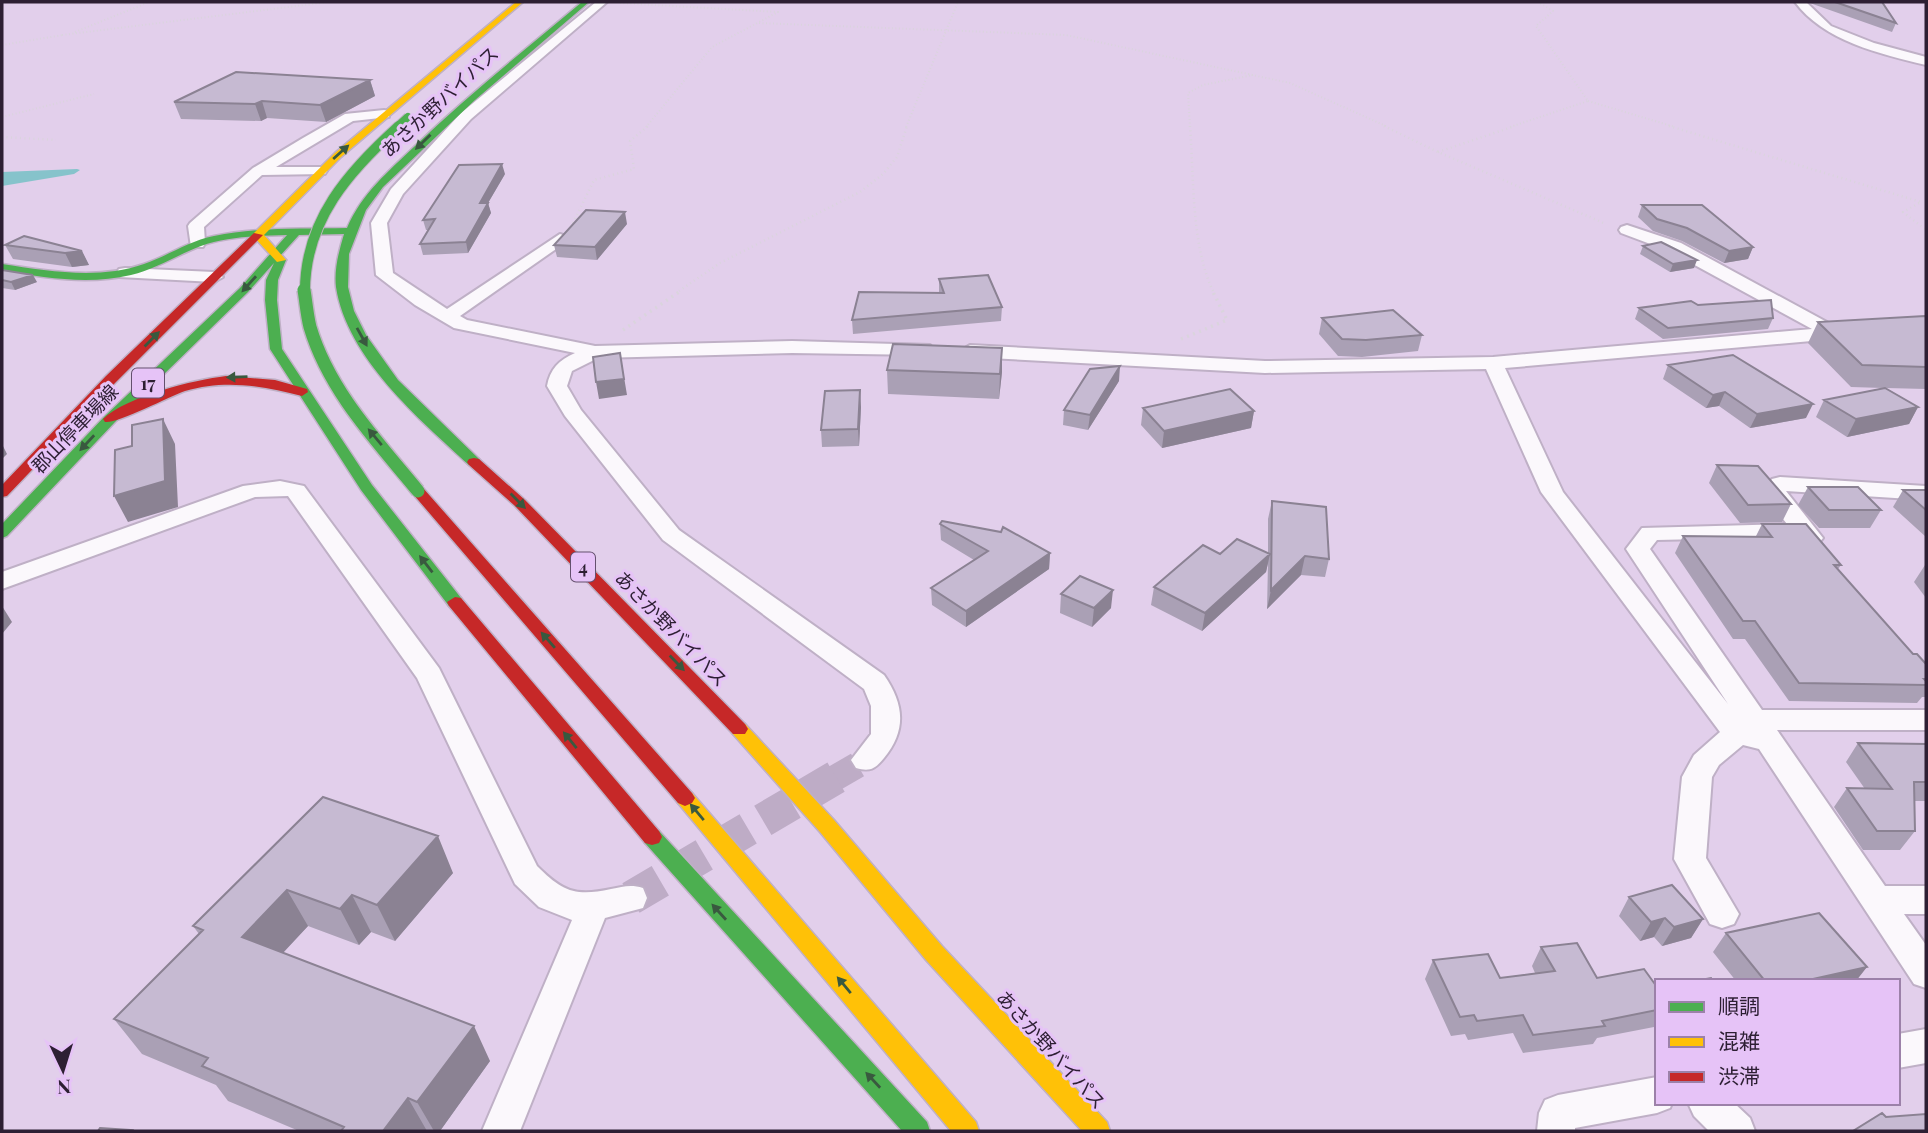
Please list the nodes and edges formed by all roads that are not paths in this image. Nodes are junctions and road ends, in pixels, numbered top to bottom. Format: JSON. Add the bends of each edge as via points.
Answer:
{"nodes":[{"id":1,"x":520,"y":2,"type":"edge"},
{"id":2,"x":539,"y":2,"type":"edge"},
{"id":3,"x":563,"y":2,"type":"edge"},
{"id":4,"x":586,"y":2,"type":"edge"},
{"id":5,"x":602,"y":2,"type":"edge"},
{"id":6,"x":1800,"y":2,"type":"edge"},
{"id":7,"x":1926,"y":61,"type":"edge"},
{"id":8,"x":384,"y":114,"type":"junction"},
{"id":9,"x":258,"y":171,"type":"junction"},
{"id":10,"x":320,"y":171,"type":"junction"},
{"id":11,"x":380,"y":230,"type":"junction"},
{"id":12,"x":1627,"y":230,"type":"road end"},
{"id":13,"x":351,"y":231,"type":"junction"},
{"id":14,"x":295,"y":233,"type":"junction"},
{"id":15,"x":258,"y":234,"type":"junction"},
{"id":16,"x":560,"y":239,"type":"edge"},
{"id":17,"x":197,"y":243,"type":"junction"},
{"id":18,"x":277,"y":252,"type":"junction"},
{"id":19,"x":2,"y":267,"type":"edge"},
{"id":20,"x":125,"y":273,"type":"junction"},
{"id":21,"x":214,"y":277,"type":"junction"},
{"id":22,"x":447,"y":317,"type":"junction"},
{"id":23,"x":1859,"y":331,"type":"edge"},
{"id":24,"x":1832,"y":332,"type":"junction"},
{"id":25,"x":595,"y":352,"type":"junction"},
{"id":26,"x":1493,"y":363,"type":"junction"},
{"id":27,"x":302,"y":391,"type":"junction"},
{"id":28,"x":110,"y":419,"type":"junction"},
{"id":29,"x":1926,"y":493,"type":"edge"},
{"id":30,"x":2,"y":494,"type":"edge"},
{"id":31,"x":2,"y":533,"type":"edge"},
{"id":32,"x":2,"y":581,"type":"edge"},
{"id":33,"x":1926,"y":720,"type":"edge"},
{"id":34,"x":1752,"y":731,"type":"junction"},
{"id":35,"x":866,"y":760,"type":"tunnel mouth"},
{"id":36,"x":631,"y":898,"type":"tunnel mouth"},
{"id":37,"x":1878,"y":900,"type":"junction"},
{"id":38,"x":1926,"y":900,"type":"edge"},
{"id":39,"x":593,"y":908,"type":"junction"},
{"id":40,"x":1722,"y":914,"type":"dead end"},
{"id":41,"x":1926,"y":973,"type":"edge"},
{"id":42,"x":1926,"y":1046,"type":"edge"},
{"id":43,"x":1900,"y":1051,"type":"edge"},
{"id":44,"x":1655,"y":1095,"type":"edge"},
{"id":45,"x":1709,"y":1105,"type":"edge"},
{"id":46,"x":501,"y":1131,"type":"edge"},
{"id":47,"x":918,"y":1131,"type":"edge"},
{"id":48,"x":967,"y":1131,"type":"edge"},
{"id":49,"x":1098,"y":1131,"type":"edge"},
{"id":50,"x":1556,"y":1131,"type":"edge"},
{"id":51,"x":1736,"y":1131,"type":"edge"}],
"edges":[{"from":1,"to":8,"type":"main road","name":"郡山停車場線"},
{"from":48,"to":2,"type":"main road","name":"あさか野バイパス","one_way":true,"bridge":true,"via":[[646,751],[418,491],[360,419],[319,357],[303,301],[303,277],[326,206],[365,157]]},
{"from":3,"to":14,"type":"main road","name":"郡山停車場線"},
{"from":4,"to":13,"type":"main road","name":"あさか野バイパス","number":"4","one_way":true,"via":[[426,139],[366,200]]},
{"from":5,"to":11,"type":"street","via":[[466,116],[396,192],[379,223]]},
{"from":6,"to":7,"type":"street","via":[[1827,28]]},
{"from":8,"to":9,"type":"street","via":[[350,117]]},
{"from":10,"to":8,"type":"main road","name":"郡山停車場線","one_way":true},
{"from":9,"to":10,"type":"street"},
{"from":9,"to":17,"type":"street","via":[[196,226]]},
{"from":10,"to":15,"type":"main road","name":"郡山停車場線"},
{"from":11,"to":13,"type":"street"},
{"from":11,"to":22,"type":"street","via":[[385,275]]},
{"from":12,"to":24,"type":"street","via":[[1675,247]]},
{"from":13,"to":14,"type":"main road"},
{"from":13,"to":49,"type":"main road","name":"あさか野バイパス","number":"4","one_way":true,"via":[[342,287],[349,313],[380,368],[704,690],[934,953]]},
{"from":14,"to":15,"type":"main road"},
{"from":14,"to":18,"type":"main road","name":"郡山停車場線","number":"17"},
{"from":15,"to":17,"type":"main road"},
{"from":15,"to":18,"type":"main road"},
{"from":15,"to":21,"type":"main road","name":"郡山停車場線","number":"17"},
{"from":16,"to":22,"type":"street"},
{"from":17,"to":20,"type":"main road"},
{"from":18,"to":27,"type":"main road","via":[[281,259],[272,280],[271,300],[276,349]]},
{"from":18,"to":28,"type":"main road","name":"郡山停車場線","number":"17","one_way":true,"via":[[244,290]]},
{"from":19,"to":20,"type":"main road","via":[[73,279]]},
{"from":20,"to":21,"type":"street"},
{"from":30,"to":21,"type":"main road","name":"郡山停車場線","number":"17","one_way":true},
{"from":22,"to":25,"type":"street","via":[[461,324]]},
{"from":23,"to":24,"type":"street"},
{"from":24,"to":26,"type":"street"},
{"from":25,"to":26,"type":"street","via":[[792,347],[950,350],[1265,367]]},
{"from":25,"to":35,"type":"street","via":[[560,369],[557,386],[572,412],[671,535],[874,682],[885,706],[885,737]]},
{"from":26,"to":34,"type":"street","via":[[1552,492],[1617,580]]},
{"from":27,"to":28,"type":"main road","one_way":true,"via":[[262,378],[210,379],[149,398]]},
{"from":47,"to":27,"type":"main road","one_way":true,"via":[[614,795],[466,617],[366,487]]},
{"from":28,"to":31,"type":"main road","name":"郡山停車場線","number":"17","one_way":true},
{"from":29,"to":34,"type":"street","via":[[1780,484],[1773,494],[1814,542],[1650,533],[1638,549]]},
{"from":32,"to":39,"type":"street","via":[[251,491],[296,491],[429,675],[526,875],[557,902]]},
{"from":33,"to":34,"type":"street"},
{"from":34,"to":37,"type":"street"},
{"from":34,"to":40,"type":"street","via":[[1708,757],[1697,777],[1690,859]]},
{"from":36,"to":39,"type":"street"},
{"from":37,"to":38,"type":"street"},
{"from":37,"to":41,"type":"street"},
{"from":39,"to":46,"type":"street"},
{"from":42,"to":43,"type":"street"},
{"from":44,"to":50,"type":"street","via":[[1558,1113]]},
{"from":45,"to":51,"type":"street"}]}
